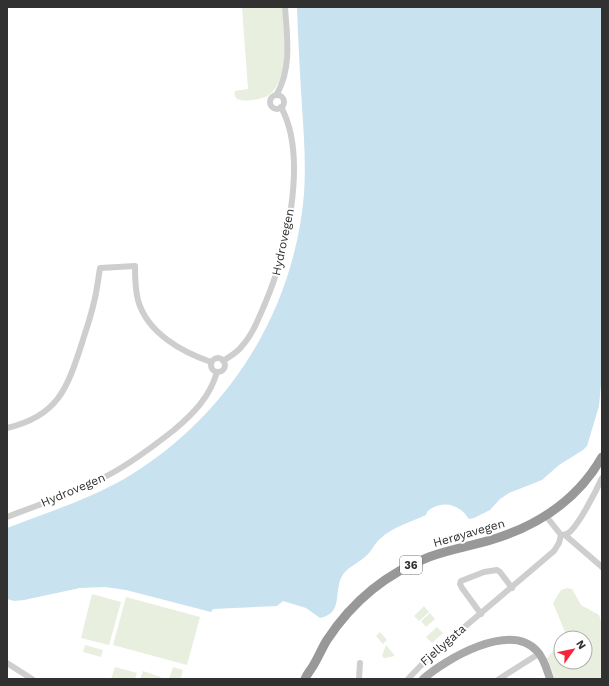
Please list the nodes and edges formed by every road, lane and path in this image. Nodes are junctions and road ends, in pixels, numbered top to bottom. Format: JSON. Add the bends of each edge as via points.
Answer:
{"nodes":[{"id":1,"x":285,"y":7,"type":"edge"},
{"id":2,"x":278,"y":94,"type":"junction"},
{"id":3,"x":281,"y":107,"type":"junction"},
{"id":4,"x":223,"y":361,"type":"junction"},
{"id":5,"x":211,"y":362,"type":"junction"},
{"id":6,"x":217,"y":372,"type":"junction"},
{"id":7,"x":7,"y":428,"type":"edge"},
{"id":8,"x":602,"y":457,"type":"edge"},
{"id":9,"x":602,"y":478,"type":"edge"},
{"id":10,"x":546,"y":516,"type":"junction"},
{"id":11,"x":7,"y":517,"type":"edge"},
{"id":12,"x":563,"y":535,"type":"junction"},
{"id":13,"x":602,"y":567,"type":"edge"},
{"id":14,"x":512,"y":588,"type":"junction"},
{"id":15,"x":480,"y":614,"type":"junction"},
{"id":16,"x":540,"y":653,"type":"junction"},
{"id":17,"x":7,"y":663,"type":"edge"},
{"id":18,"x":360,"y":663,"type":"dead end"},
{"id":19,"x":312,"y":667,"type":"junction"},
{"id":20,"x":32,"y":679,"type":"edge"},
{"id":21,"x":305,"y":679,"type":"edge"},
{"id":22,"x":310,"y":679,"type":"edge"},
{"id":23,"x":359,"y":679,"type":"edge"},
{"id":24,"x":408,"y":679,"type":"edge"},
{"id":25,"x":423,"y":679,"type":"edge"},
{"id":26,"x":499,"y":679,"type":"edge"},
{"id":27,"x":550,"y":679,"type":"edge"}],
"edges":[{"from":1,"to":2,"type":"street","via":[[287,66]]},
{"from":2,"to":3,"type":"street","via":[[284,100]]},
{"from":2,"to":3,"type":"street","via":[[270,98],[270,105],[274,108]]},
{"from":3,"to":4,"type":"street","name":"Hydrovegen","via":[[290,128],[294,166],[284,250],[275,280],[255,327],[236,354]]},
{"from":4,"to":5,"type":"street","via":[[217,358]]},
{"from":4,"to":6,"type":"street","via":[[223,370]]},
{"from":5,"to":6,"type":"street","via":[[212,370]]},
{"from":5,"to":7,"type":"street","via":[[174,344],[149,322],[138,299],[135,266],[100,268],[94,302],[67,385],[57,400],[44,412],[29,421]]},
{"from":6,"to":11,"type":"street","name":"Hydrovegen","via":[[213,386],[204,400],[180,425],[150,449],[91,484]]},
{"from":8,"to":10,"type":"highway","name":"Herøyavegen","number":"36","via":[[590,476],[576,491]]},
{"from":9,"to":12,"type":"street","name":"Fjellygata","via":[[575,526]]},
{"from":10,"to":12,"type":"street"},
{"from":10,"to":19,"type":"highway","name":"Herøyavegen","number":"36","via":[[510,534],[429,557],[389,577],[365,595],[345,616],[325,643]]},
{"from":12,"to":13,"type":"street"},
{"from":12,"to":14,"type":"street","name":"Fjellygata","via":[[554,551]]},
{"from":14,"to":15,"type":"street","name":"Fjellygata"},
{"from":14,"to":15,"type":"street","via":[[497,570],[461,581],[462,588]]},
{"from":15,"to":24,"type":"street","name":"Fjellygata","via":[[428,658]]},
{"from":16,"to":25,"type":"main road","via":[[524,642],[498,641],[463,654]]},
{"from":16,"to":26,"type":"street"},
{"from":16,"to":27,"type":"main road"},
{"from":17,"to":20,"type":"street"},
{"from":18,"to":23,"type":"street"},
{"from":19,"to":21,"type":"highway","name":"Herøyavegen","number":"36"},
{"from":19,"to":22,"type":"highway","name":"Herøyavegen","number":"36"}]}
